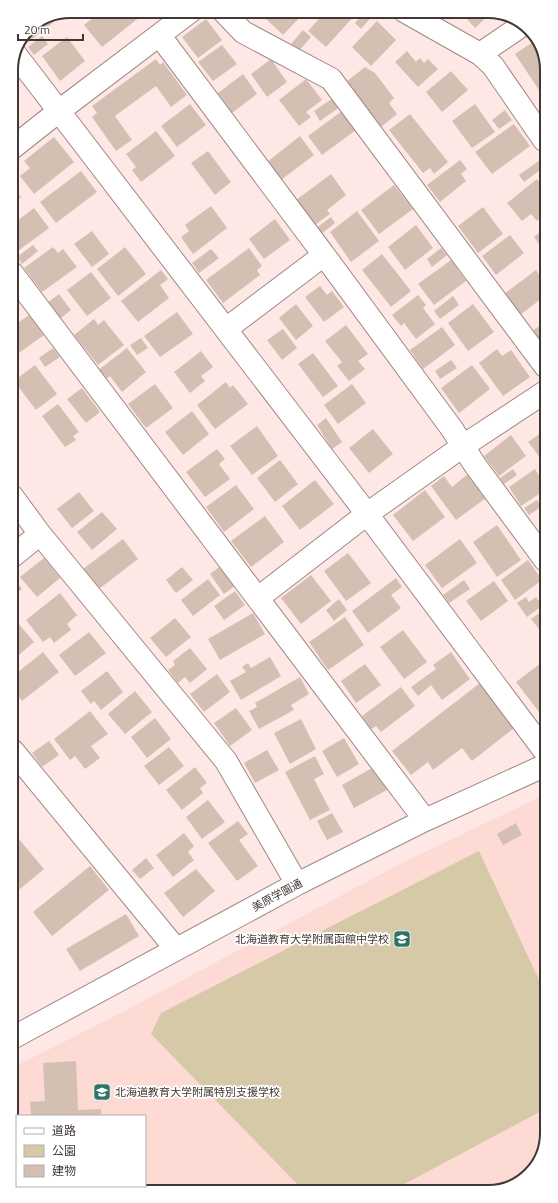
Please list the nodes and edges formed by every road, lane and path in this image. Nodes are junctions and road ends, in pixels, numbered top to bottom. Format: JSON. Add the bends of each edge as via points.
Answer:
{"nodes":[{"id":1,"x":182,"y":18,"type":"edge"},
{"id":2,"x":230,"y":18,"type":"edge"},
{"id":3,"x":416,"y":18,"type":"edge"},
{"id":4,"x":518,"y":28,"type":"edge"},
{"id":5,"x":160,"y":36,"type":"junction"},
{"id":6,"x":480,"y":54,"type":"junction"},
{"id":7,"x":20,"y":59,"type":"edge"},
{"id":8,"x":59,"y":110,"type":"junction"},
{"id":9,"x":540,"y":134,"type":"edge"},
{"id":10,"x":18,"y":143,"type":"edge"},
{"id":11,"x":324,"y":255,"type":"junction"},
{"id":12,"x":18,"y":281,"type":"edge"},
{"id":13,"x":226,"y":329,"type":"junction"},
{"id":14,"x":540,"y":359,"type":"edge"},
{"id":15,"x":540,"y":395,"type":"edge"},
{"id":16,"x":463,"y":446,"type":"junction"},
{"id":17,"x":18,"y":504,"type":"edge"},
{"id":18,"x":368,"y":514,"type":"junction"},
{"id":19,"x":40,"y":534,"type":"junction"},
{"id":20,"x":18,"y":551,"type":"edge"},
{"id":21,"x":540,"y":553,"type":"edge"},
{"id":22,"x":258,"y":598,"type":"junction"},
{"id":23,"x":540,"y":744,"type":"edge"},
{"id":24,"x":18,"y":757,"type":"edge"},
{"id":25,"x":540,"y":768,"type":"edge"},
{"id":26,"x":426,"y":820,"type":"junction"},
{"id":27,"x":297,"y":884,"type":"junction"},
{"id":28,"x":176,"y":949,"type":"junction"},
{"id":29,"x":18,"y":1035,"type":"edge"}],
"edges":[{"from":1,"to":5,"type":"street"},
{"from":2,"to":14,"type":"street","via":[[243,32],[331,79]]},
{"from":3,"to":6,"type":"street"},
{"from":4,"to":6,"type":"street"},
{"from":5,"to":8,"type":"street"},
{"from":5,"to":11,"type":"street"},
{"from":6,"to":9,"type":"street","via":[[493,66]]},
{"from":7,"to":8,"type":"street"},
{"from":8,"to":10,"type":"street"},
{"from":8,"to":13,"type":"street"},
{"from":11,"to":13,"type":"street"},
{"from":11,"to":16,"type":"street"},
{"from":12,"to":22,"type":"street"},
{"from":13,"to":18,"type":"street"},
{"from":15,"to":16,"type":"street"},
{"from":16,"to":18,"type":"street"},
{"from":16,"to":21,"type":"street"},
{"from":17,"to":19,"type":"street"},
{"from":18,"to":22,"type":"street"},
{"from":18,"to":23,"type":"street"},
{"from":19,"to":20,"type":"street"},
{"from":19,"to":27,"type":"street","via":[[226,761]]},
{"from":22,"to":26,"type":"street"},
{"from":24,"to":28,"type":"street"},
{"from":25,"to":26,"type":"street","name":"美原学園通"},
{"from":26,"to":27,"type":"street","name":"美原学園通"},
{"from":27,"to":28,"type":"street","name":"美原学園通"},
{"from":28,"to":29,"type":"street","name":"美原学園通"}]}
